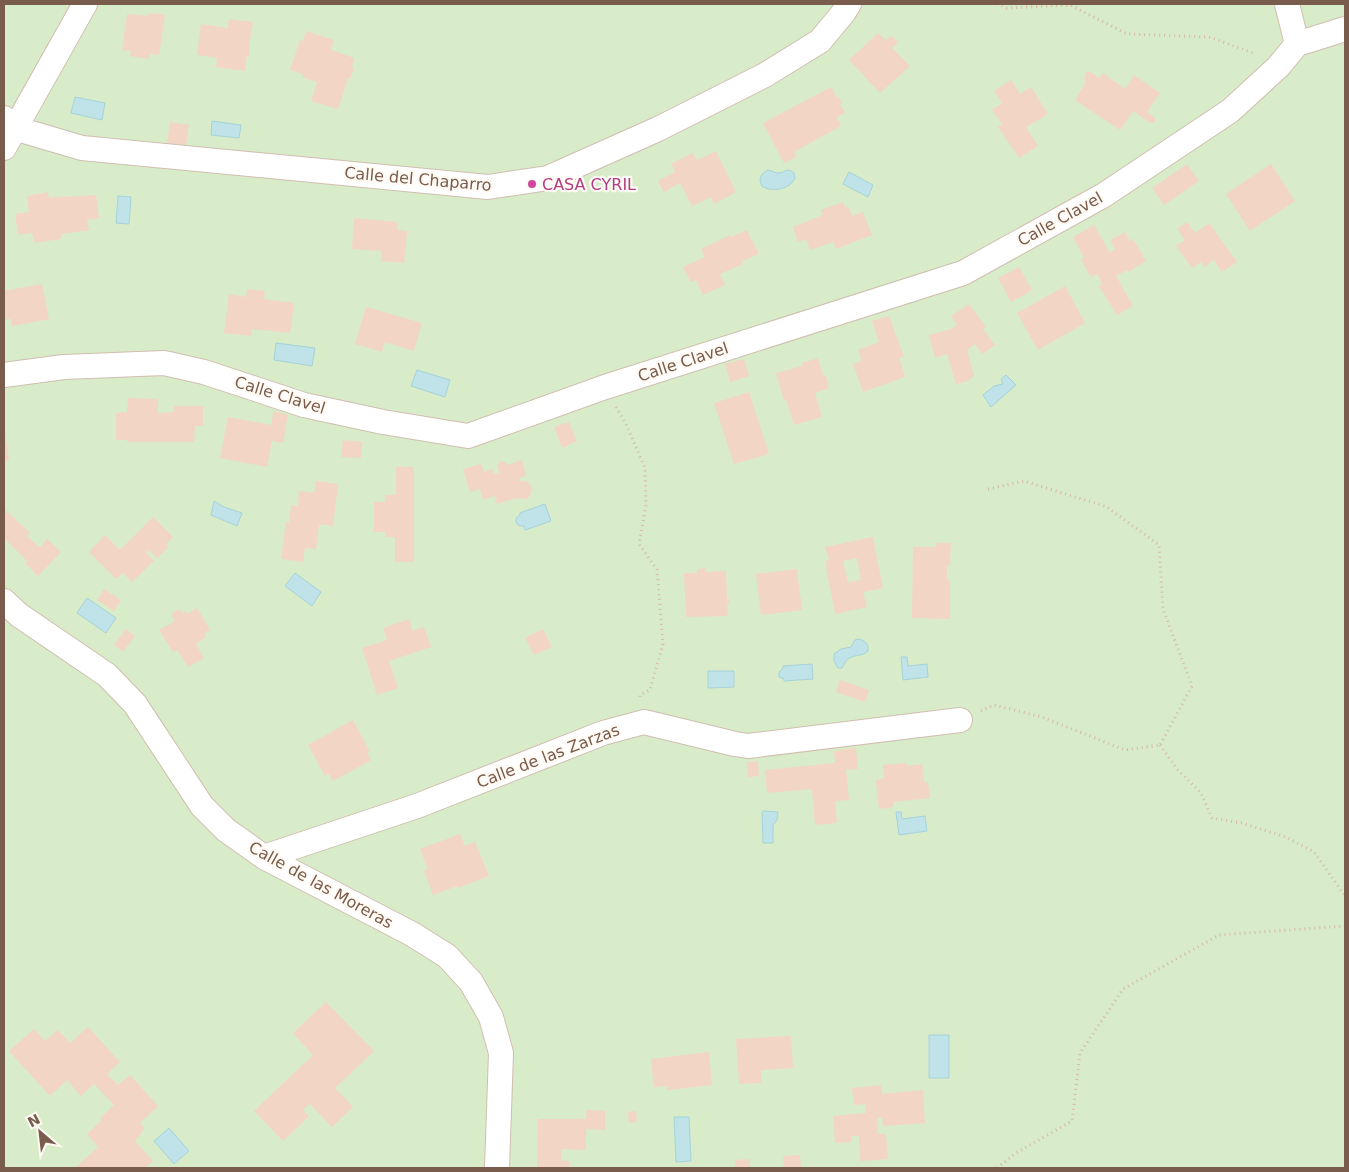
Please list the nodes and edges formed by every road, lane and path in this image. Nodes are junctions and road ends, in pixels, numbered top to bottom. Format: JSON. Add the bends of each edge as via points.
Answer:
{"nodes":[{"id":1,"x":85,"y":4,"type":"edge"},
{"id":2,"x":848,"y":4,"type":"edge"},
{"id":3,"x":997,"y":4,"type":"edge"},
{"id":4,"x":1287,"y":4,"type":"edge"},
{"id":5,"x":1345,"y":29,"type":"edge"},
{"id":6,"x":1298,"y":44,"type":"junction"},
{"id":7,"x":1251,"y":53,"type":"dead end"},
{"id":8,"x":7,"y":131,"type":"edge"},
{"id":9,"x":4,"y":375,"type":"edge"},
{"id":10,"x":604,"y":387,"type":"junction"},
{"id":11,"x":988,"y":489,"type":"dead end"},
{"id":12,"x":4,"y":601,"type":"edge"},
{"id":13,"x":960,"y":720,"type":"joint"},
{"id":14,"x":644,"y":722,"type":"junction"},
{"id":15,"x":1160,"y":745,"type":"junction"},
{"id":16,"x":264,"y":857,"type":"junction"},
{"id":17,"x":1345,"y":896,"type":"edge"},
{"id":18,"x":1345,"y":926,"type":"edge"},
{"id":19,"x":497,"y":1168,"type":"edge"},
{"id":20,"x":997,"y":1168,"type":"edge"}],
"edges":[{"from":1,"to":8,"type":"street"},
{"from":2,"to":8,"type":"street","name":"Calle del Chaparro","via":[[820,41],[765,74],[658,129],[548,178],[488,187],[82,148]]},
{"from":3,"to":7,"type":"path","via":[[1007,8],[1070,5],[1127,34],[1209,37]]},
{"from":4,"to":6,"type":"street"},
{"from":5,"to":6,"type":"street"},
{"from":6,"to":10,"type":"street","name":"Calle Clavel","via":[[1230,111],[1104,195],[962,274]]},
{"from":9,"to":10,"type":"street","name":"Calle Clavel","via":[[64,367],[164,364],[204,372],[304,405],[468,436]]},
{"from":10,"to":14,"type":"path","via":[[626,424],[645,468],[646,505],[639,544],[657,570],[663,644],[650,690],[640,695]]},
{"from":11,"to":15,"type":"path","via":[[1024,481],[1107,507],[1159,545],[1163,609],[1192,686]]},
{"from":12,"to":16,"type":"street","name":"Calle de las Moreras","via":[[18,615],[107,675],[135,704],[202,806],[226,830]]},
{"from":13,"to":14,"type":"street","name":"Calle de las Zarzas","via":[[748,746]]},
{"from":13,"to":15,"type":"path","via":[[994,705],[1042,717],[1125,750]]},
{"from":14,"to":16,"type":"street","name":"Calle de las Zarzas","via":[[603,732],[418,806]]},
{"from":15,"to":17,"type":"path","via":[[1201,793],[1212,818],[1242,823],[1286,837],[1314,852]]},
{"from":16,"to":19,"type":"street","name":"Calle de las Moreras","via":[[412,934],[447,956],[471,982],[491,1017],[501,1053]]},
{"from":18,"to":20,"type":"path","via":[[1219,935],[1123,989],[1080,1053],[1072,1120]]}]}
